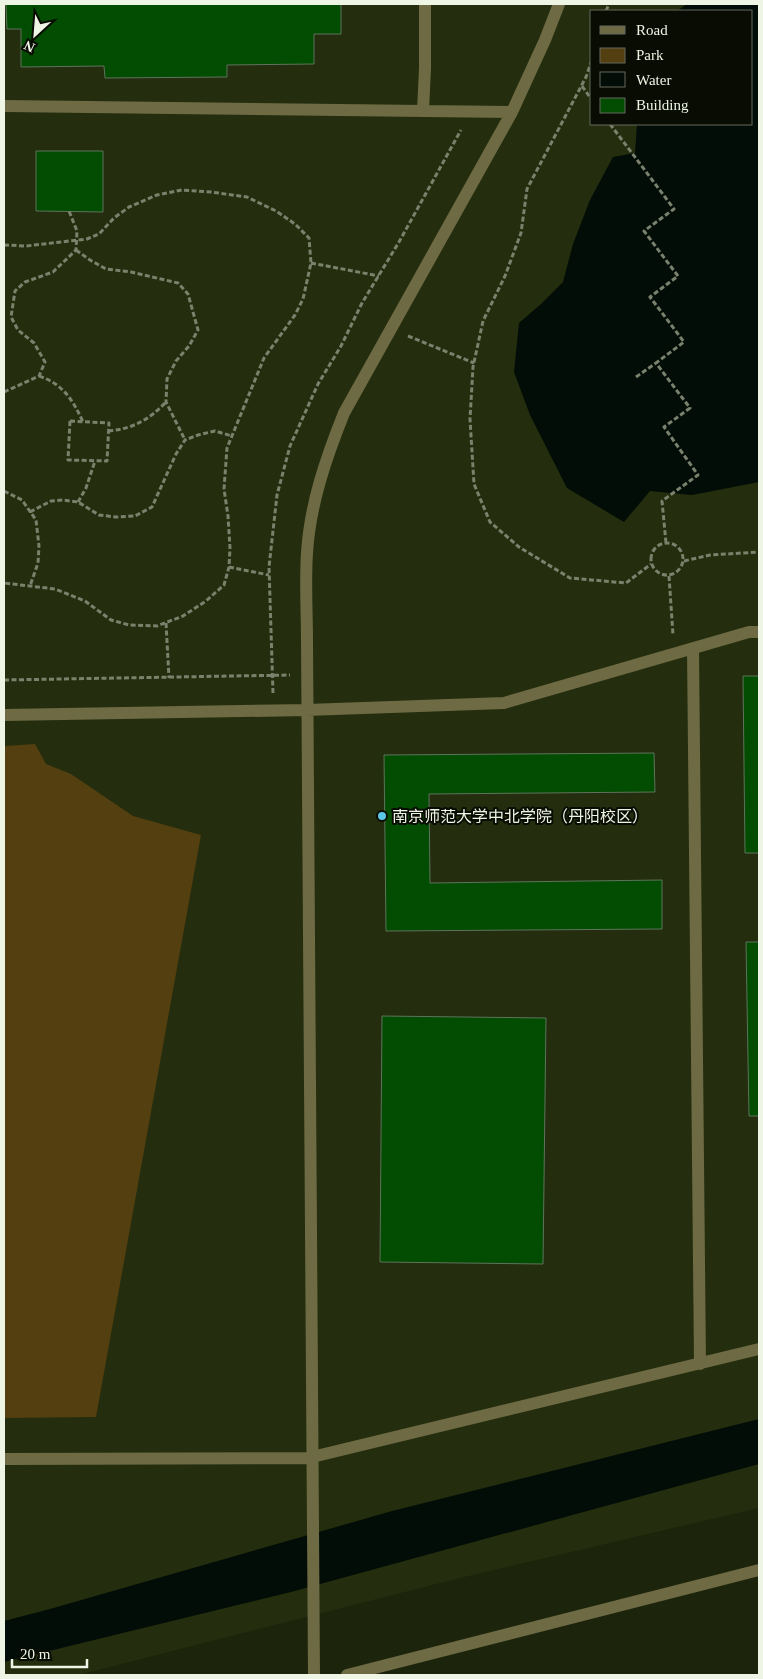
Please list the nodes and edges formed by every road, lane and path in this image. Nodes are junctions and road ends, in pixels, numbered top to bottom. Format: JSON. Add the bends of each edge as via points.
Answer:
{"nodes":[{"id":1,"x":425,"y":4,"type":"edge"},
{"id":2,"x":559,"y":4,"type":"edge"},
{"id":3,"x":590,"y":66,"type":"edge"},
{"id":4,"x":582,"y":86,"type":"junction"},
{"id":5,"x":590,"y":97,"type":"edge"},
{"id":6,"x":4,"y":106,"type":"edge"},
{"id":7,"x":423,"y":111,"type":"junction"},
{"id":8,"x":512,"y":112,"type":"junction"},
{"id":9,"x":611,"y":125,"type":"edge"},
{"id":10,"x":69,"y":211,"type":"dead end"},
{"id":11,"x":76,"y":240,"type":"junction"},
{"id":12,"x":4,"y":245,"type":"edge"},
{"id":13,"x":76,"y":250,"type":"junction"},
{"id":14,"x":311,"y":263,"type":"junction"},
{"id":15,"x":379,"y":276,"type":"dead end"},
{"id":16,"x":391,"y":329,"type":"junction"},
{"id":17,"x":474,"y":363,"type":"junction"},
{"id":18,"x":656,"y":363,"type":"junction"},
{"id":19,"x":39,"y":376,"type":"junction"},
{"id":20,"x":636,"y":377,"type":"dead end"},
{"id":21,"x":4,"y":392,"type":"edge"},
{"id":22,"x":166,"y":402,"type":"junction"},
{"id":23,"x":83,"y":422,"type":"junction"},
{"id":24,"x":108,"y":431,"type":"junction"},
{"id":25,"x":232,"y":436,"type":"junction"},
{"id":26,"x":186,"y":440,"type":"junction"},
{"id":27,"x":95,"y":461,"type":"junction"},
{"id":28,"x":4,"y":491,"type":"edge"},
{"id":29,"x":78,"y":502,"type":"junction"},
{"id":30,"x":30,"y":512,"type":"junction"},
{"id":31,"x":666,"y":544,"type":"junction"},
{"id":32,"x":759,"y":552,"type":"edge"},
{"id":33,"x":684,"y":561,"type":"junction"},
{"id":34,"x":651,"y":564,"type":"junction"},
{"id":35,"x":229,"y":567,"type":"junction"},
{"id":36,"x":269,"y":575,"type":"dead end"},
{"id":37,"x":669,"y":576,"type":"junction"},
{"id":38,"x":4,"y":583,"type":"edge"},
{"id":39,"x":30,"y":586,"type":"junction"},
{"id":40,"x":166,"y":623,"type":"junction"},
{"id":41,"x":759,"y":632,"type":"edge"},
{"id":42,"x":692,"y":649,"type":"junction"},
{"id":43,"x":675,"y":654,"type":"junction"},
{"id":44,"x":308,"y":675,"type":"junction"},
{"id":45,"x":169,"y":678,"type":"junction"},
{"id":46,"x":4,"y":680,"type":"edge"},
{"id":47,"x":307,"y":710,"type":"junction"},
{"id":48,"x":4,"y":715,"type":"edge"},
{"id":49,"x":759,"y":1349,"type":"edge"},
{"id":50,"x":700,"y":1364,"type":"junction"},
{"id":51,"x":312,"y":1457,"type":"junction"},
{"id":52,"x":4,"y":1459,"type":"edge"},
{"id":53,"x":759,"y":1570,"type":"edge"},
{"id":54,"x":314,"y":1675,"type":"edge"},
{"id":55,"x":347,"y":1675,"type":"edge"}],
"edges":[{"from":1,"to":7,"type":"street"},
{"from":2,"to":8,"type":"street"},
{"from":3,"to":4,"type":"path"},
{"from":4,"to":5,"type":"path"},
{"from":4,"to":17,"type":"path","via":[[527,189],[521,234],[483,321]]},
{"from":6,"to":7,"type":"street"},
{"from":7,"to":8,"type":"street"},
{"from":8,"to":16,"type":"street"},
{"from":9,"to":18,"type":"path","via":[[674,209],[644,231],[678,276],[650,297],[684,342]]},
{"from":10,"to":11,"type":"path","via":[[77,231]]},
{"from":11,"to":12,"type":"path","via":[[26,246]]},
{"from":11,"to":13,"type":"path"},
{"from":11,"to":14,"type":"path","via":[[99,234],[129,207],[157,196],[182,190],[211,192],[247,197],[296,224],[309,238]]},
{"from":13,"to":19,"type":"path","via":[[53,272],[25,282],[15,291],[11,317],[18,330],[34,343],[45,362]]},
{"from":13,"to":22,"type":"path","via":[[106,269],[178,283],[188,294],[198,330],[167,379]]},
{"from":14,"to":15,"type":"path"},
{"from":14,"to":25,"type":"path","via":[[303,299],[295,316],[264,358]]},
{"from":16,"to":17,"type":"path"},
{"from":16,"to":44,"type":"street","via":[[344,413],[317,490],[307,554]]},
{"from":17,"to":34,"type":"path","via":[[470,419],[474,484],[490,522],[519,547],[570,578],[626,583]]},
{"from":18,"to":20,"type":"path"},
{"from":18,"to":31,"type":"path","via":[[690,408],[664,427],[698,476],[662,500]]},
{"from":19,"to":21,"type":"path"},
{"from":19,"to":23,"type":"path","via":[[63,389],[74,402]]},
{"from":22,"to":24,"type":"path","via":[[139,424]]},
{"from":22,"to":26,"type":"path"},
{"from":23,"to":24,"type":"path","via":[[109,423]]},
{"from":23,"to":27,"type":"path","via":[[70,421],[68,460]]},
{"from":24,"to":27,"type":"path","via":[[107,461]]},
{"from":25,"to":26,"type":"path","via":[[215,431]]},
{"from":25,"to":35,"type":"path","via":[[227,448],[224,489]]},
{"from":26,"to":29,"type":"path","via":[[176,454],[152,507],[135,516],[116,517],[99,515]]},
{"from":27,"to":29,"type":"path"},
{"from":28,"to":30,"type":"path","via":[[22,500]]},
{"from":29,"to":30,"type":"path","via":[[50,501]]},
{"from":30,"to":39,"type":"path","via":[[36,520],[39,546],[38,563]]},
{"from":31,"to":33,"type":"path","via":[[673,544],[681,550]]},
{"from":31,"to":34,"type":"path","via":[[655,548]]},
{"from":32,"to":33,"type":"path","via":[[710,555]]},
{"from":33,"to":37,"type":"path","via":[[679,571]]},
{"from":34,"to":37,"type":"path","via":[[658,573]]},
{"from":35,"to":36,"type":"path"},
{"from":35,"to":40,"type":"path","via":[[224,585],[206,601]]},
{"from":37,"to":43,"type":"path"},
{"from":38,"to":39,"type":"path"},
{"from":39,"to":40,"type":"path","via":[[55,589],[85,601],[111,620],[129,625],[157,626]]},
{"from":40,"to":45,"type":"path"},
{"from":41,"to":42,"type":"street"},
{"from":42,"to":43,"type":"street"},
{"from":42,"to":50,"type":"street"},
{"from":43,"to":47,"type":"street","via":[[504,703]]},
{"from":44,"to":45,"type":"path"},
{"from":44,"to":47,"type":"street"},
{"from":45,"to":46,"type":"path"},
{"from":47,"to":48,"type":"street"},
{"from":47,"to":51,"type":"street"},
{"from":49,"to":50,"type":"street"},
{"from":50,"to":51,"type":"street"},
{"from":51,"to":52,"type":"street"},
{"from":51,"to":54,"type":"street"},
{"from":53,"to":55,"type":"street"}]}
